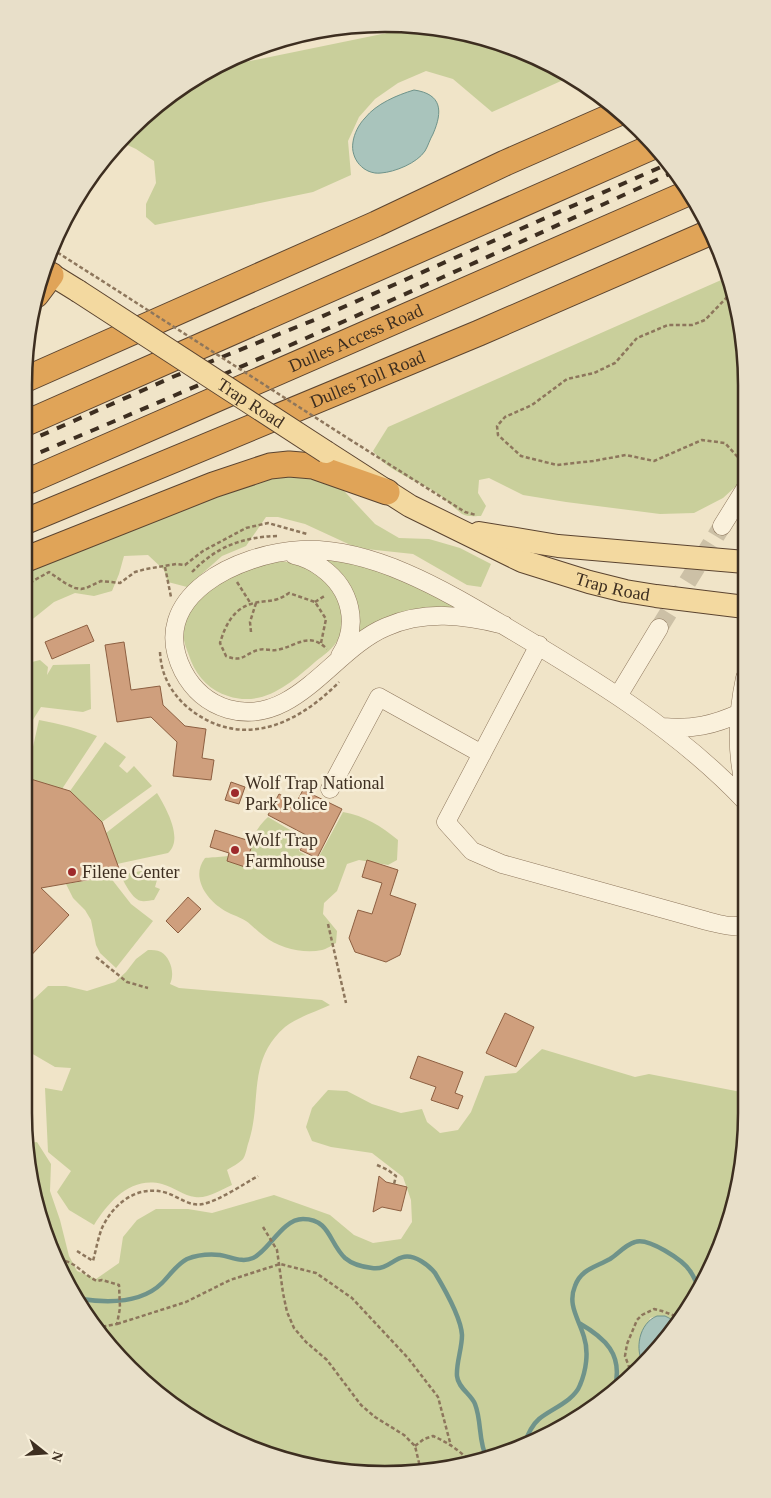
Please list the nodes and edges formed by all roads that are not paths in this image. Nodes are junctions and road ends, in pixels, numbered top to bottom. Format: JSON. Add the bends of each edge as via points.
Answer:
{"nodes":[{"id":1,"x":613,"y":116,"type":"edge"},
{"id":2,"x":647,"y":149,"type":"edge"},
{"id":3,"x":683,"y":195,"type":"edge"},
{"id":4,"x":705,"y":235,"type":"edge"},
{"id":5,"x":50,"y":274,"type":"edge"},
{"id":6,"x":32,"y":376,"type":"edge"},
{"id":7,"x":32,"y":420,"type":"edge"},
{"id":8,"x":32,"y":480,"type":"edge"},
{"id":9,"x":387,"y":492,"type":"junction"},
{"id":10,"x":738,"y":500,"type":"edge"},
{"id":11,"x":32,"y":519,"type":"edge"},
{"id":12,"x":722,"y":526,"type":"tunnel mouth"},
{"id":13,"x":461,"y":530,"type":"junction"},
{"id":14,"x":278,"y":554,"type":"junction"},
{"id":15,"x":32,"y":557,"type":"edge"},
{"id":16,"x":738,"y":561,"type":"edge"},
{"id":17,"x":738,"y":606,"type":"edge"},
{"id":18,"x":504,"y":625,"type":"junction"},
{"id":19,"x":659,"y":628,"type":"tunnel mouth"},
{"id":20,"x":539,"y":645,"type":"junction"},
{"id":21,"x":340,"y":670,"type":"junction"},
{"id":22,"x":618,"y":696,"type":"junction"},
{"id":23,"x":738,"y":714,"type":"edge"},
{"id":24,"x":663,"y":727,"type":"junction"},
{"id":25,"x":482,"y":754,"type":"junction"},
{"id":26,"x":330,"y":790,"type":"dead end"},
{"id":27,"x":738,"y":793,"type":"edge"},
{"id":28,"x":738,"y":926,"type":"edge"}],
"edges":[{"from":1,"to":6,"type":"highway"},
{"from":2,"to":7,"type":"highway"},
{"from":3,"to":8,"type":"highway","name":"Dulles Access Road"},
{"from":4,"to":11,"type":"highway","name":"Dulles Toll Road","via":[[479,333]]},
{"from":5,"to":9,"type":"main road","name":"Trap Road","bridge":true},
{"from":9,"to":13,"type":"main road","name":"Trap Road","via":[[438,521]]},
{"from":9,"to":15,"type":"highway","via":[[313,466],[270,466],[213,485]]},
{"from":10,"to":12,"type":"lane"},
{"from":13,"to":16,"type":"main road","name":"Trap Road","via":[[558,546]]},
{"from":13,"to":17,"type":"main road","name":"Trap Road","via":[[522,561],[589,582],[656,596]]},
{"from":14,"to":18,"type":"lane","via":[[300,550],[328,552],[387,565],[436,586]]},
{"from":14,"to":21,"type":"lane","via":[[299,556],[317,564],[340,584],[350,608],[350,623]]},
{"from":14,"to":21,"type":"lane","via":[[229,568],[214,576],[190,597],[178,618],[175,631],[176,649],[188,680],[209,701],[226,709],[255,712],[290,699],[317,680]]},
{"from":18,"to":20,"type":"lane"},
{"from":18,"to":21,"type":"lane","via":[[454,615],[405,620],[367,637]]},
{"from":19,"to":22,"type":"lane"},
{"from":20,"to":22,"type":"lane"},
{"from":20,"to":25,"type":"lane"},
{"from":22,"to":24,"type":"lane"},
{"from":23,"to":24,"type":"lane","via":[[698,728]]},
{"from":24,"to":27,"type":"lane"},
{"from":25,"to":26,"type":"lane","via":[[379,698]]},
{"from":25,"to":28,"type":"lane","via":[[446,822],[472,850],[502,864],[698,919]]}]}
